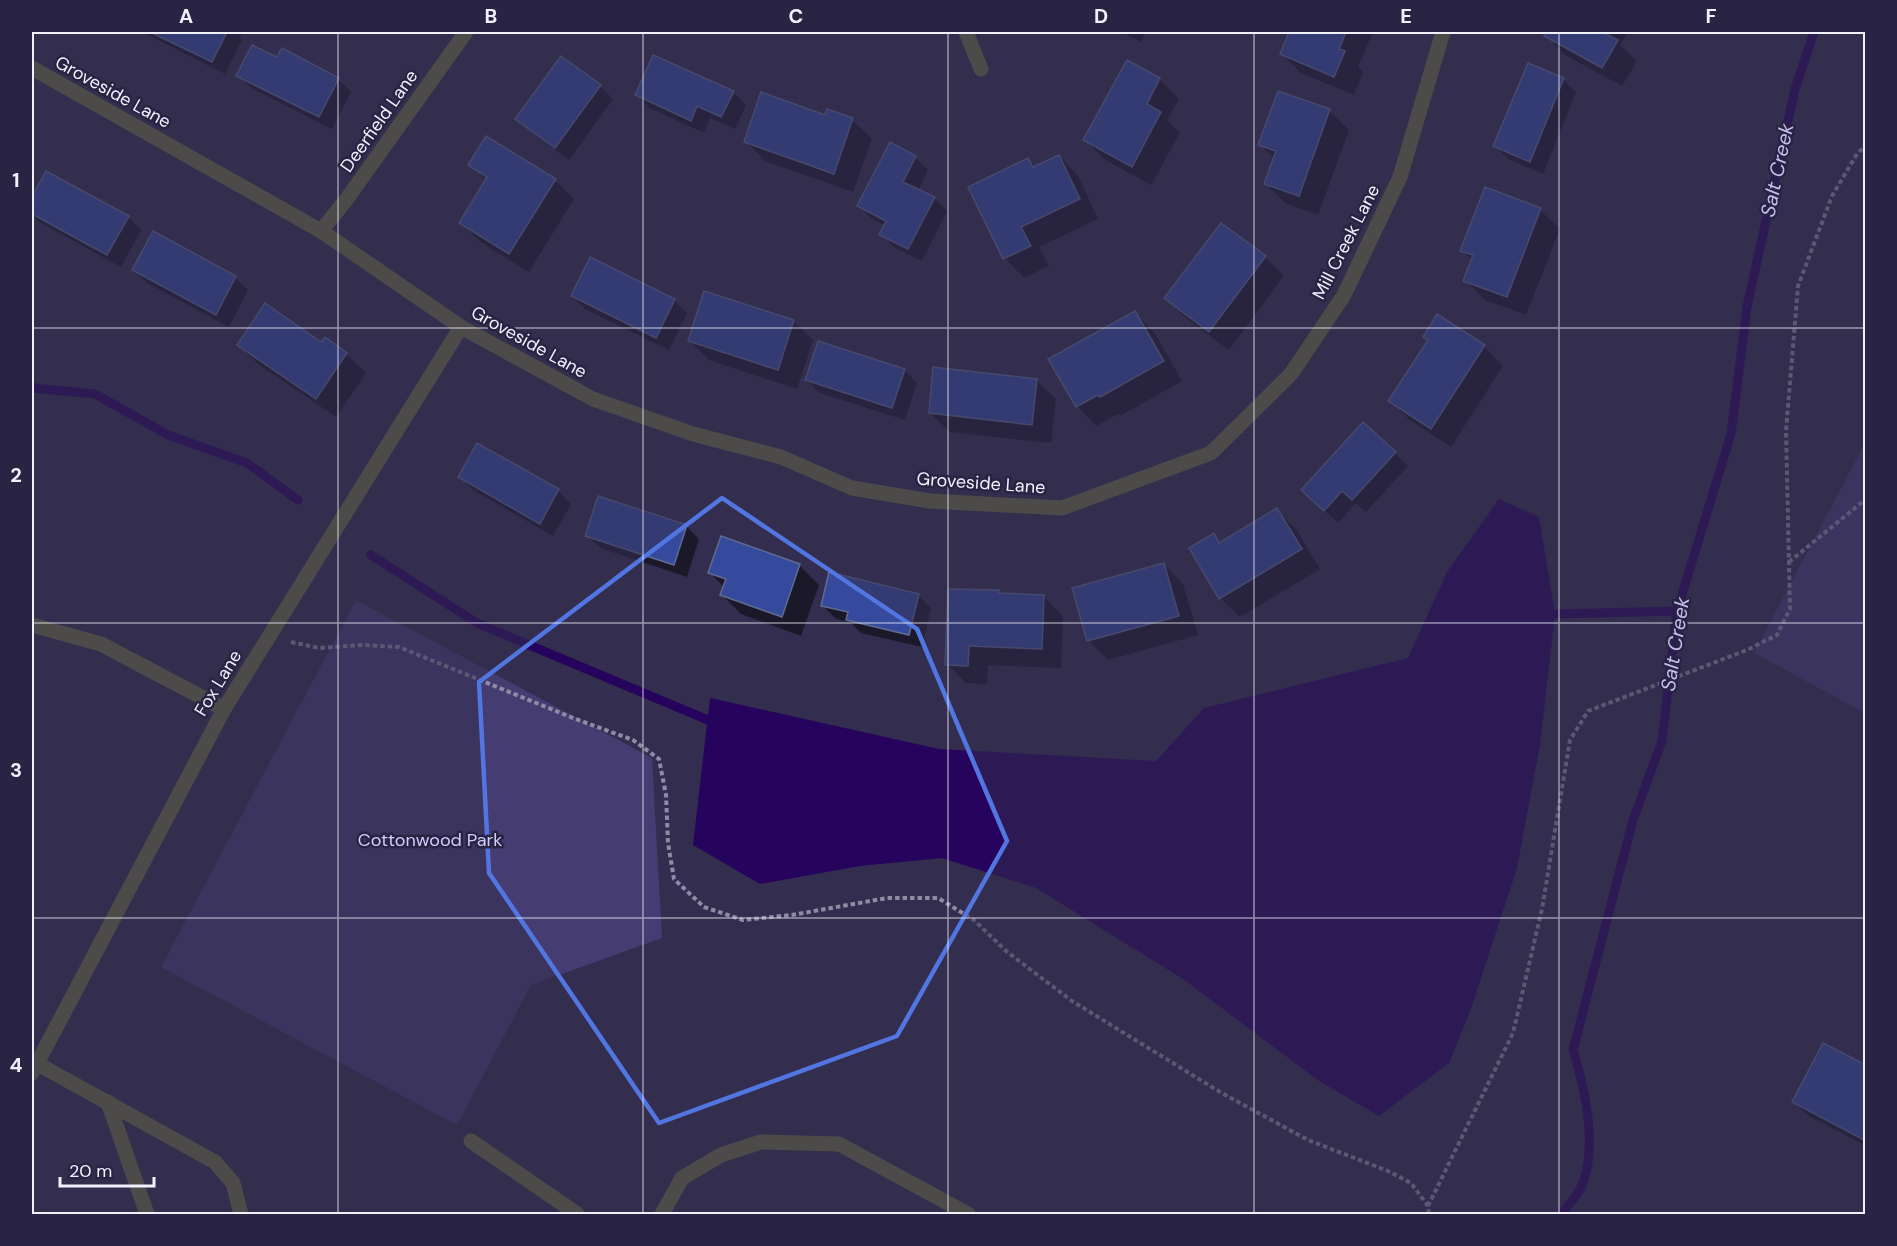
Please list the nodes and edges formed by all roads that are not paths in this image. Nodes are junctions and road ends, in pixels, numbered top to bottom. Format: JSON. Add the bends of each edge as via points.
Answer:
{"nodes":[{"id":1,"x":466,"y":32,"type":"edge"},
{"id":2,"x":966,"y":32,"type":"edge"},
{"id":3,"x":1443,"y":32,"type":"edge"},
{"id":4,"x":32,"y":68,"type":"edge"},
{"id":5,"x":981,"y":69,"type":"dead end"},
{"id":6,"x":321,"y":231,"type":"junction"},
{"id":7,"x":461,"y":327,"type":"junction"},
{"id":8,"x":1062,"y":508,"type":"joint"},
{"id":9,"x":32,"y":625,"type":"edge"},
{"id":10,"x":224,"y":709,"type":"junction"},
{"id":11,"x":34,"y":1068,"type":"edge"},
{"id":12,"x":108,"y":1102,"type":"junction"},
{"id":13,"x":471,"y":1141,"type":"dead end"},
{"id":14,"x":147,"y":1215,"type":"edge"},
{"id":15,"x":241,"y":1215,"type":"edge"},
{"id":16,"x":577,"y":1215,"type":"edge"},
{"id":17,"x":662,"y":1215,"type":"edge"},
{"id":18,"x":968,"y":1215,"type":"edge"}],
"edges":[{"from":1,"to":6,"type":"street","name":"Deerfield Lane"},
{"from":2,"to":5,"type":"street"},
{"from":3,"to":8,"type":"street","name":"Mill Creek Lane","via":[[1400,177],[1344,295],[1291,374],[1211,453]]},
{"from":4,"to":6,"type":"street","name":"Groveside Lane"},
{"from":6,"to":7,"type":"street","name":"Groveside Lane"},
{"from":7,"to":8,"type":"street","name":"Groveside Lane","via":[[593,399],[693,434],[781,457],[852,488],[930,501]]},
{"from":7,"to":10,"type":"street","name":"Fox Lane"},
{"from":9,"to":10,"type":"street","via":[[101,644]]},
{"from":10,"to":11,"type":"street","name":"Fox Lane"},
{"from":11,"to":12,"type":"street"},
{"from":12,"to":14,"type":"street"},
{"from":12,"to":15,"type":"street","via":[[215,1162],[233,1183]]},
{"from":13,"to":16,"type":"street"},
{"from":17,"to":18,"type":"street","via":[[682,1178],[721,1155],[761,1142],[839,1144]]}]}
